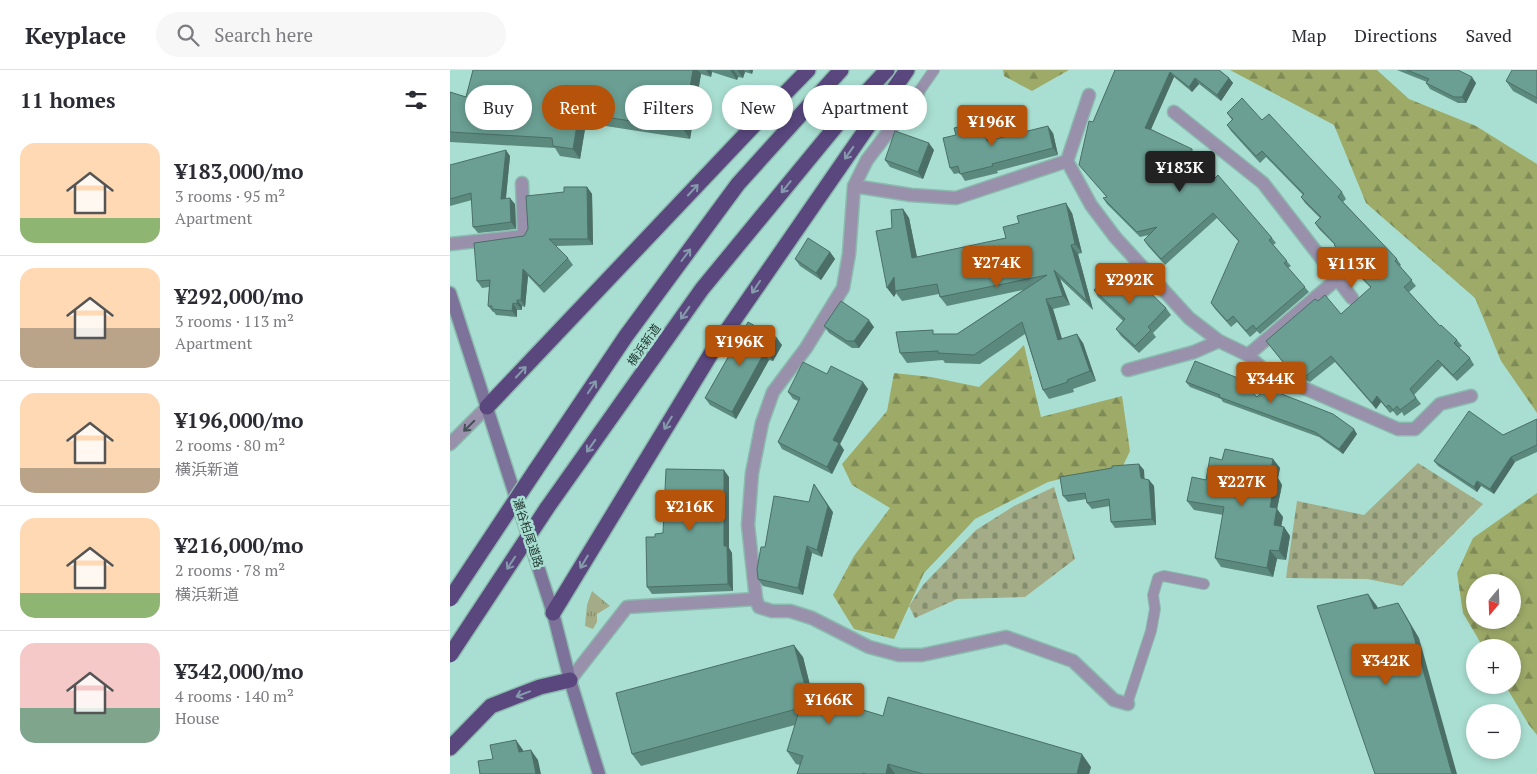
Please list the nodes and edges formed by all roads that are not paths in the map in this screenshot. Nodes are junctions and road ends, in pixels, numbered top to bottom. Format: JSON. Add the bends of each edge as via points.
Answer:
{"nodes":[{"id":1,"x":808,"y":70,"type":"edge"},
{"id":2,"x":841,"y":70,"type":"edge"},
{"id":3,"x":887,"y":70,"type":"edge"},
{"id":4,"x":907,"y":70,"type":"edge"},
{"id":5,"x":934,"y":70,"type":"edge"},
{"id":6,"x":924,"y":85,"type":"edge"},
{"id":7,"x":1089,"y":95,"type":"dead end"},
{"id":8,"x":1174,"y":112,"type":"dead end"},
{"id":9,"x":890,"y":130,"type":"edge"},
{"id":10,"x":1066,"y":161,"type":"junction"},
{"id":11,"x":522,"y":183,"type":"dead end"},
{"id":12,"x":854,"y":186,"type":"junction"},
{"id":13,"x":450,"y":244,"type":"edge"},
{"id":14,"x":1337,"y":279,"type":"junction"},
{"id":15,"x":450,"y":293,"type":"edge"},
{"id":16,"x":1352,"y":298,"type":"dead end"},
{"id":17,"x":1219,"y":341,"type":"junction"},
{"id":18,"x":1248,"y":355,"type":"junction"},
{"id":19,"x":1128,"y":370,"type":"dead end"},
{"id":20,"x":1471,"y":396,"type":"dead end"},
{"id":21,"x":487,"y":407,"type":"junction"},
{"id":22,"x":450,"y":444,"type":"edge"},
{"id":23,"x":1204,"y":584,"type":"dead end"},
{"id":24,"x":450,"y":599,"type":"edge"},
{"id":25,"x":756,"y":599,"type":"junction"},
{"id":26,"x":553,"y":613,"type":"junction"},
{"id":27,"x":450,"y":655,"type":"edge"},
{"id":28,"x":570,"y":680,"type":"junction"},
{"id":29,"x":1128,"y":704,"type":"joint"},
{"id":30,"x":454,"y":743,"type":"edge"},
{"id":31,"x":600,"y":774,"type":"edge"}],
"edges":[{"from":21,"to":1,"type":"highway","one_way":true},
{"from":24,"to":2,"type":"highway","name":"横浜新道","one_way":true,"bridge":true,"via":[[626,336],[738,184]]},
{"from":3,"to":27,"type":"highway","name":"横浜新道","one_way":true,"bridge":true,"via":[[846,114],[702,289],[547,508]]},
{"from":4,"to":26,"type":"highway","one_way":true,"via":[[712,352]]},
{"from":5,"to":6,"type":"lane"},
{"from":7,"to":10,"type":"street"},
{"from":8,"to":14,"type":"street","via":[[1263,183]]},
{"from":9,"to":12,"type":"street","via":[[867,160]]},
{"from":10,"to":12,"type":"street","via":[[956,198]]},
{"from":10,"to":17,"type":"street","via":[[1091,205],[1115,237],[1189,318]]},
{"from":11,"to":13,"type":"street","via":[[524,236]]},
{"from":12,"to":25,"type":"street","via":[[843,288],[806,348],[773,392],[762,423],[752,473],[748,525]]},
{"from":14,"to":16,"type":"street"},
{"from":14,"to":18,"type":"street"},
{"from":15,"to":21,"type":"main road","name":"瀬谷柏尾道路"},
{"from":17,"to":18,"type":"street"},
{"from":17,"to":19,"type":"street","via":[[1194,352]]},
{"from":18,"to":20,"type":"street","via":[[1265,371],[1398,429],[1416,429],[1440,404]]},
{"from":21,"to":22,"type":"street","one_way":true},
{"from":21,"to":26,"type":"main road","name":"瀬谷柏尾道路"},
{"from":23,"to":29,"type":"lane","via":[[1164,576],[1158,578],[1152,595],[1156,609],[1151,632]]},
{"from":25,"to":28,"type":"street","via":[[627,607]]},
{"from":25,"to":29,"type":"street","via":[[759,607],[812,618],[869,646],[899,655],[922,654],[1006,636],[1072,661],[1114,700]]},
{"from":26,"to":28,"type":"main road","name":"瀬谷柏尾道路"},
{"from":28,"to":30,"type":"highway","one_way":true,"via":[[540,687],[491,706]]},
{"from":28,"to":31,"type":"main road","name":"瀬谷柏尾道路"}]}
